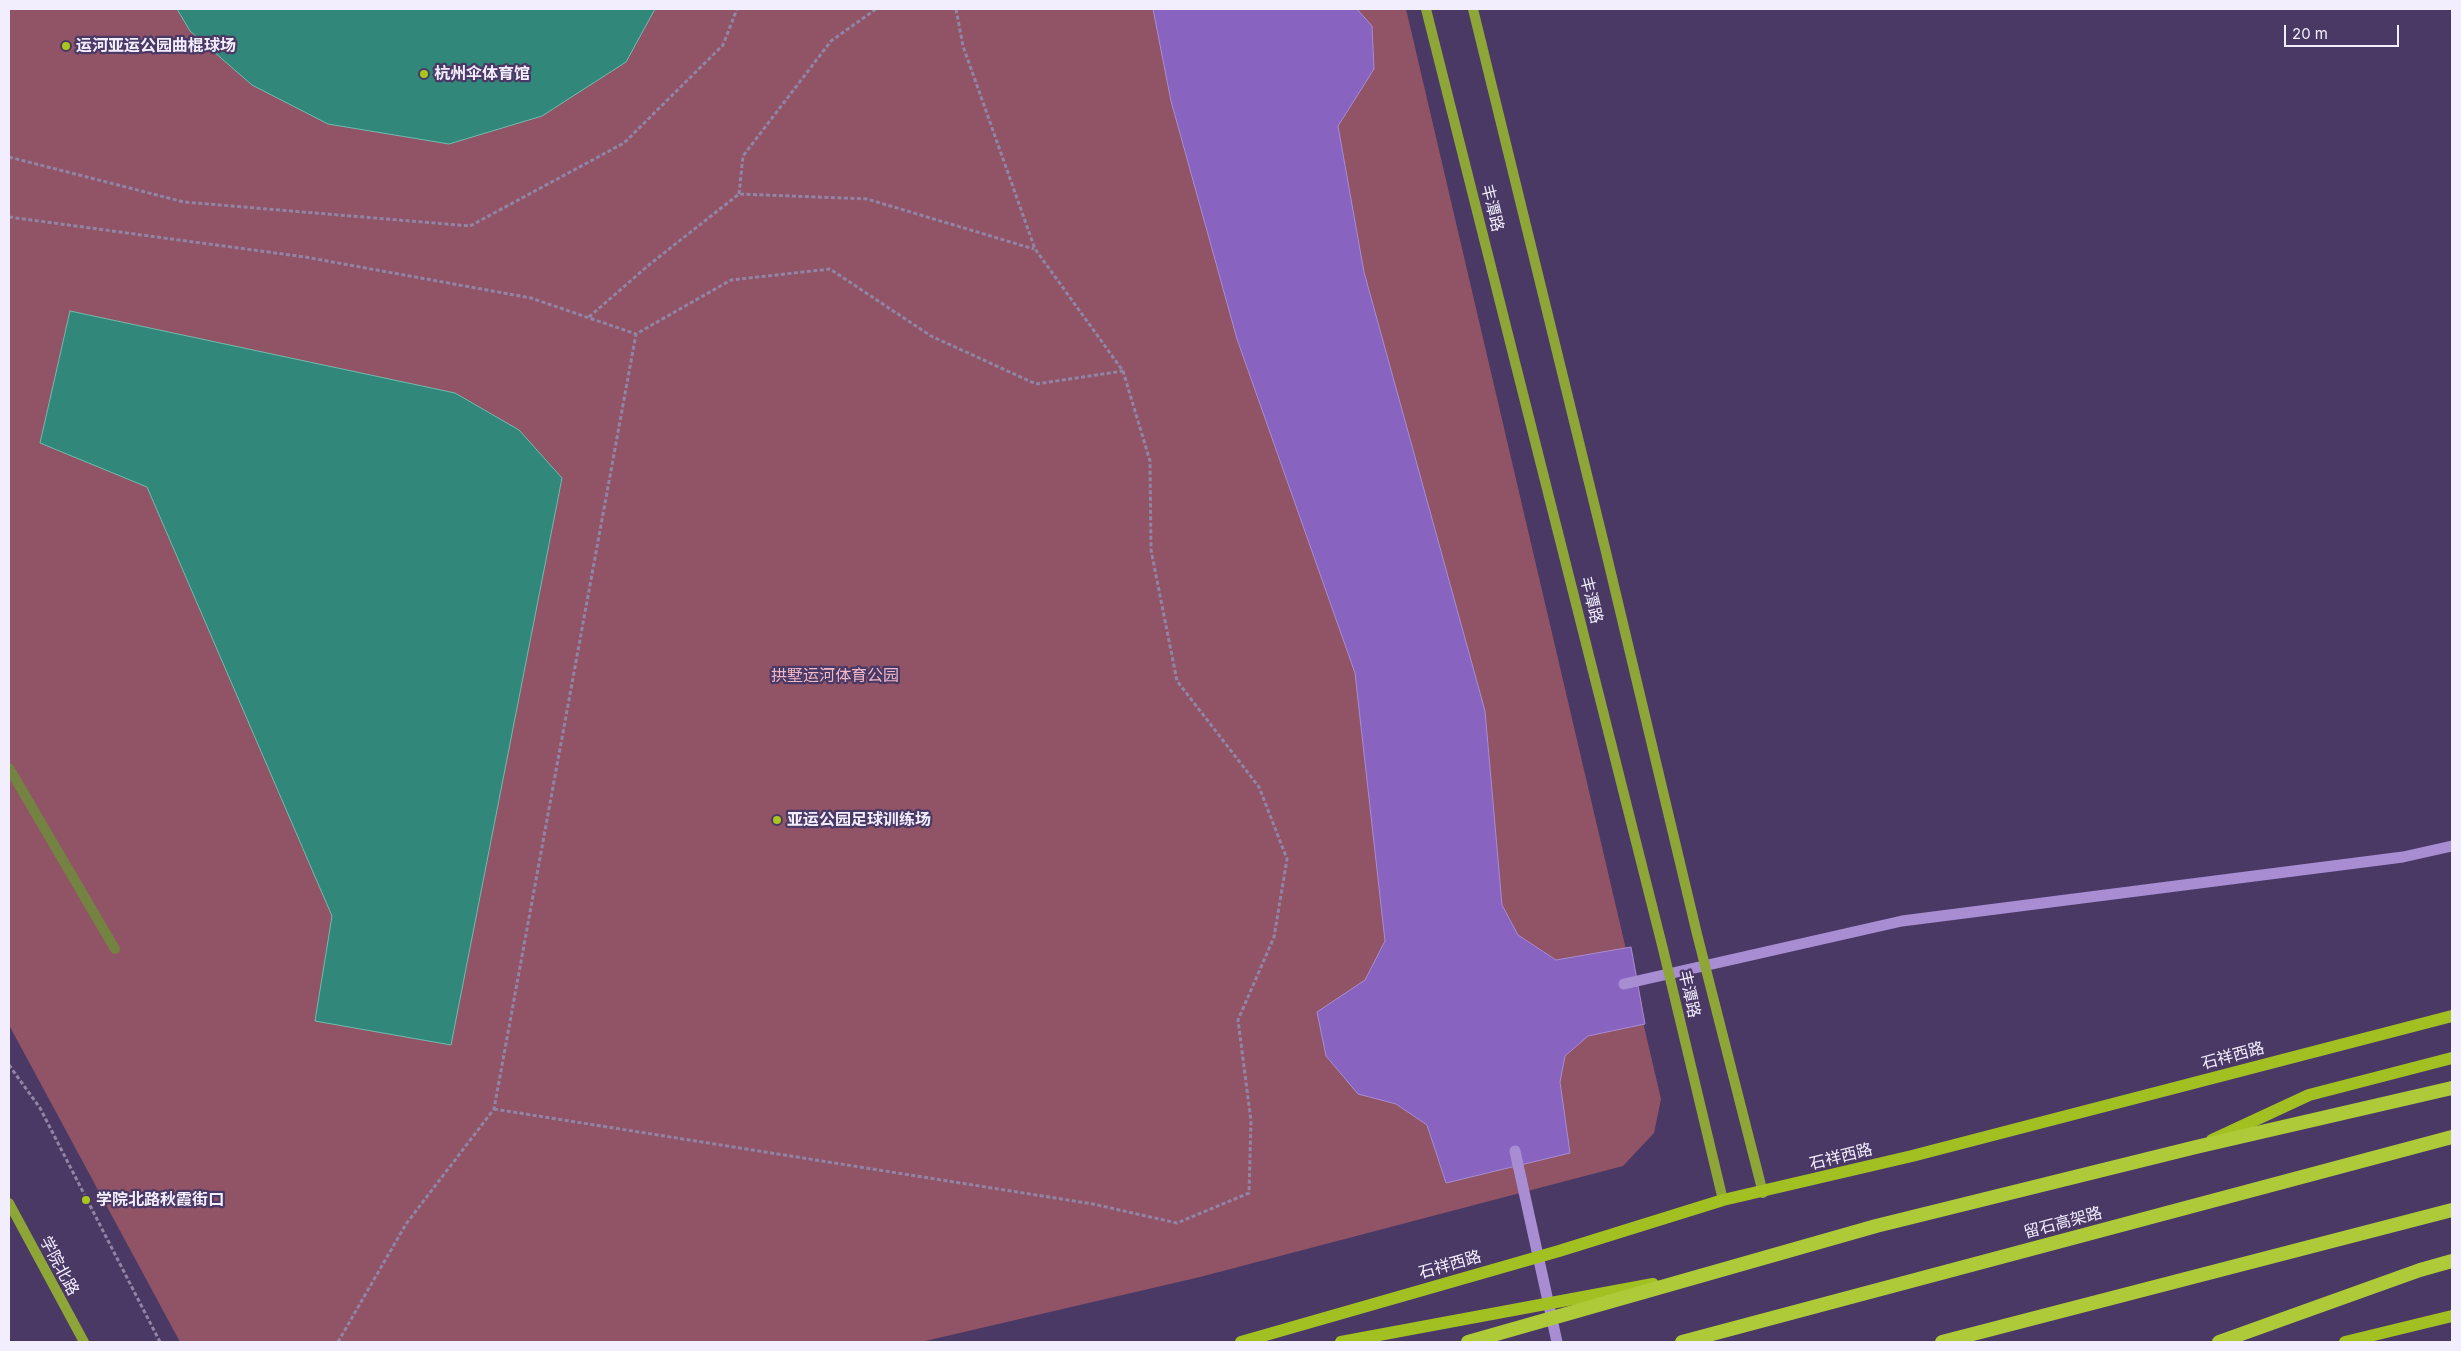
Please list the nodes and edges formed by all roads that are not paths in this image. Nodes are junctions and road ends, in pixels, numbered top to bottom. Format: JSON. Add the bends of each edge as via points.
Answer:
{"nodes":[{"id":1,"x":1426,"y":9,"type":"edge"},
{"id":2,"x":1473,"y":9,"type":"edge"},
{"id":3,"x":9,"y":768,"type":"edge"},
{"id":4,"x":115,"y":949,"type":"dead end"},
{"id":5,"x":2452,"y":1016,"type":"edge"},
{"id":6,"x":2452,"y":1058,"type":"edge"},
{"id":7,"x":2452,"y":1088,"type":"edge"},
{"id":8,"x":2452,"y":1137,"type":"edge"},
{"id":9,"x":2196,"y":1147,"type":"junction"},
{"id":10,"x":1763,"y":1192,"type":"junction"},
{"id":11,"x":1723,"y":1200,"type":"junction"},
{"id":12,"x":9,"y":1203,"type":"edge"},
{"id":13,"x":2452,"y":1210,"type":"edge"},
{"id":14,"x":2452,"y":1261,"type":"edge"},
{"id":15,"x":1576,"y":1305,"type":"junction"},
{"id":16,"x":2452,"y":1316,"type":"edge"},
{"id":17,"x":84,"y":1342,"type":"edge"},
{"id":18,"x":1242,"y":1342,"type":"edge"},
{"id":19,"x":1341,"y":1342,"type":"edge"},
{"id":20,"x":1468,"y":1342,"type":"edge"},
{"id":21,"x":1682,"y":1342,"type":"edge"},
{"id":22,"x":1942,"y":1342,"type":"edge"},
{"id":23,"x":2219,"y":1342,"type":"edge"},
{"id":24,"x":2345,"y":1342,"type":"edge"}],
"edges":[{"from":1,"to":11,"type":"main road","name":"丰潭路","via":[[1663,948]]},
{"from":2,"to":10,"type":"main road","name":"丰潭路","via":[[1697,934]]},
{"from":3,"to":4,"type":"lane"},
{"from":5,"to":10,"type":"main road","name":"石祥西路"},
{"from":6,"to":9,"type":"main road","via":[[2309,1095]]},
{"from":7,"to":9,"type":"highway"},
{"from":8,"to":21,"type":"highway","name":"留石高架路"},
{"from":9,"to":15,"type":"highway","via":[[1876,1226],[1709,1274]]},
{"from":10,"to":11,"type":"main road","name":"石祥西路"},
{"from":11,"to":18,"type":"main road","name":"石祥西路"},
{"from":12,"to":17,"type":"main road","name":"学院北路"},
{"from":13,"to":22,"type":"highway"},
{"from":14,"to":23,"type":"highway"},
{"from":15,"to":19,"type":"main road","via":[[1470,1317]]},
{"from":15,"to":20,"type":"highway"},
{"from":16,"to":24,"type":"main road"}]}
